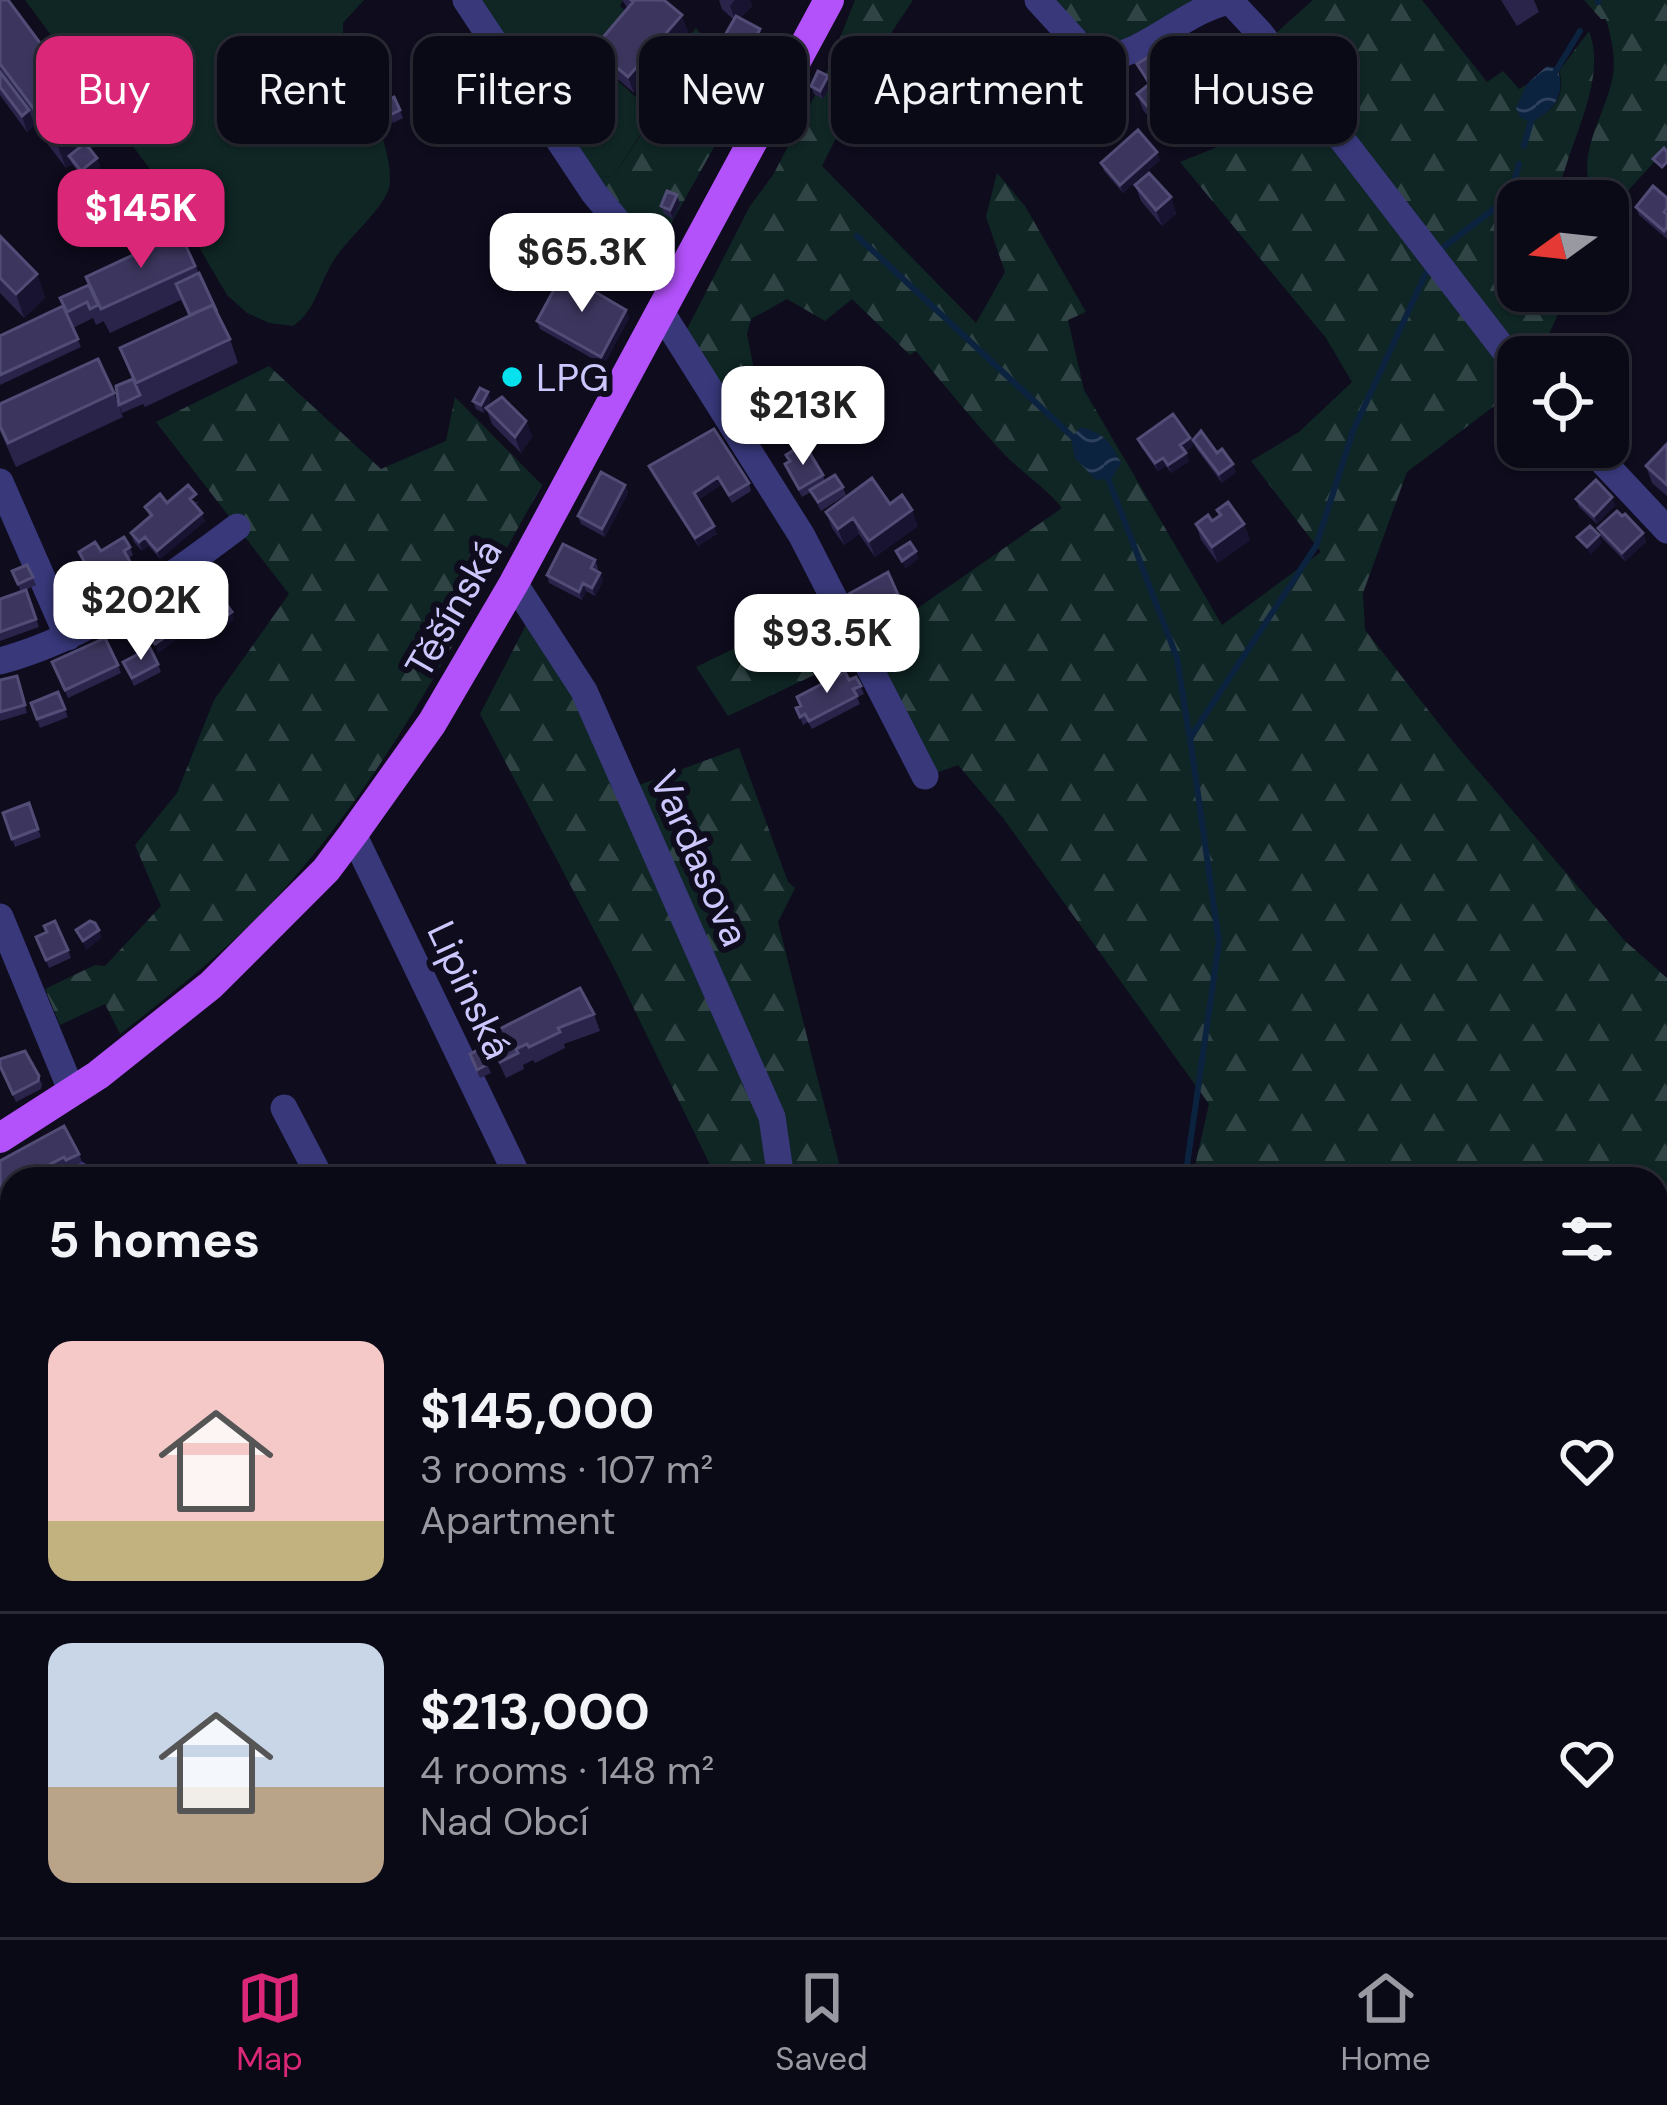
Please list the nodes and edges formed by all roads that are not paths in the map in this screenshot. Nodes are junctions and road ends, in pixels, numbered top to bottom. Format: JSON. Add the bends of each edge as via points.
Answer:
{"nodes":[{"id":1,"x":466,"y":0,"type":"edge"},
{"id":2,"x":829,"y":0,"type":"edge"},
{"id":3,"x":1038,"y":0,"type":"edge"},
{"id":4,"x":667,"y":301,"type":"junction"},
{"id":5,"x":1497,"y":341,"type":"edge"},
{"id":6,"x":1609,"y":468,"type":"edge"},
{"id":7,"x":0,"y":482,"type":"edge"},
{"id":8,"x":237,"y":527,"type":"dead end"},
{"id":9,"x":1667,"y":530,"type":"edge"},
{"id":10,"x":514,"y":583,"type":"junction"},
{"id":11,"x":68,"y":637,"type":"junction"},
{"id":12,"x":0,"y":661,"type":"edge"},
{"id":13,"x":925,"y":776,"type":"dead end"},
{"id":14,"x":352,"y":834,"type":"junction"},
{"id":15,"x":0,"y":917,"type":"edge"},
{"id":16,"x":72,"y":1092,"type":"junction"},
{"id":17,"x":284,"y":1108,"type":"dead end"},
{"id":18,"x":0,"y":1138,"type":"edge"},
{"id":19,"x":315,"y":1167,"type":"edge"},
{"id":20,"x":513,"y":1167,"type":"edge"},
{"id":21,"x":779,"y":1167,"type":"edge"}],
"edges":[{"from":1,"to":4,"type":"street"},
{"from":2,"to":4,"type":"main road","name":"Těšínská"},
{"from":3,"to":5,"type":"street","via":[[1092,59],[1117,60],[1206,5],[1230,1]]},
{"from":4,"to":10,"type":"main road","name":"Těšínská"},
{"from":4,"to":13,"type":"street","via":[[802,536]]},
{"from":6,"to":9,"type":"street"},
{"from":7,"to":11,"type":"street"},
{"from":8,"to":11,"type":"street"},
{"from":10,"to":14,"type":"main road","name":"Těšínská","via":[[433,723]]},
{"from":10,"to":21,"type":"street","name":"Vardasova","via":[[584,691],[772,1117]]},
{"from":11,"to":12,"type":"street"},
{"from":14,"to":16,"type":"main road","name":"Těšínská","via":[[249,950]]},
{"from":14,"to":20,"type":"street","name":"Lipinská"},
{"from":15,"to":16,"type":"street"},
{"from":16,"to":18,"type":"main road","name":"Těšínská"},
{"from":17,"to":19,"type":"street"}]}
